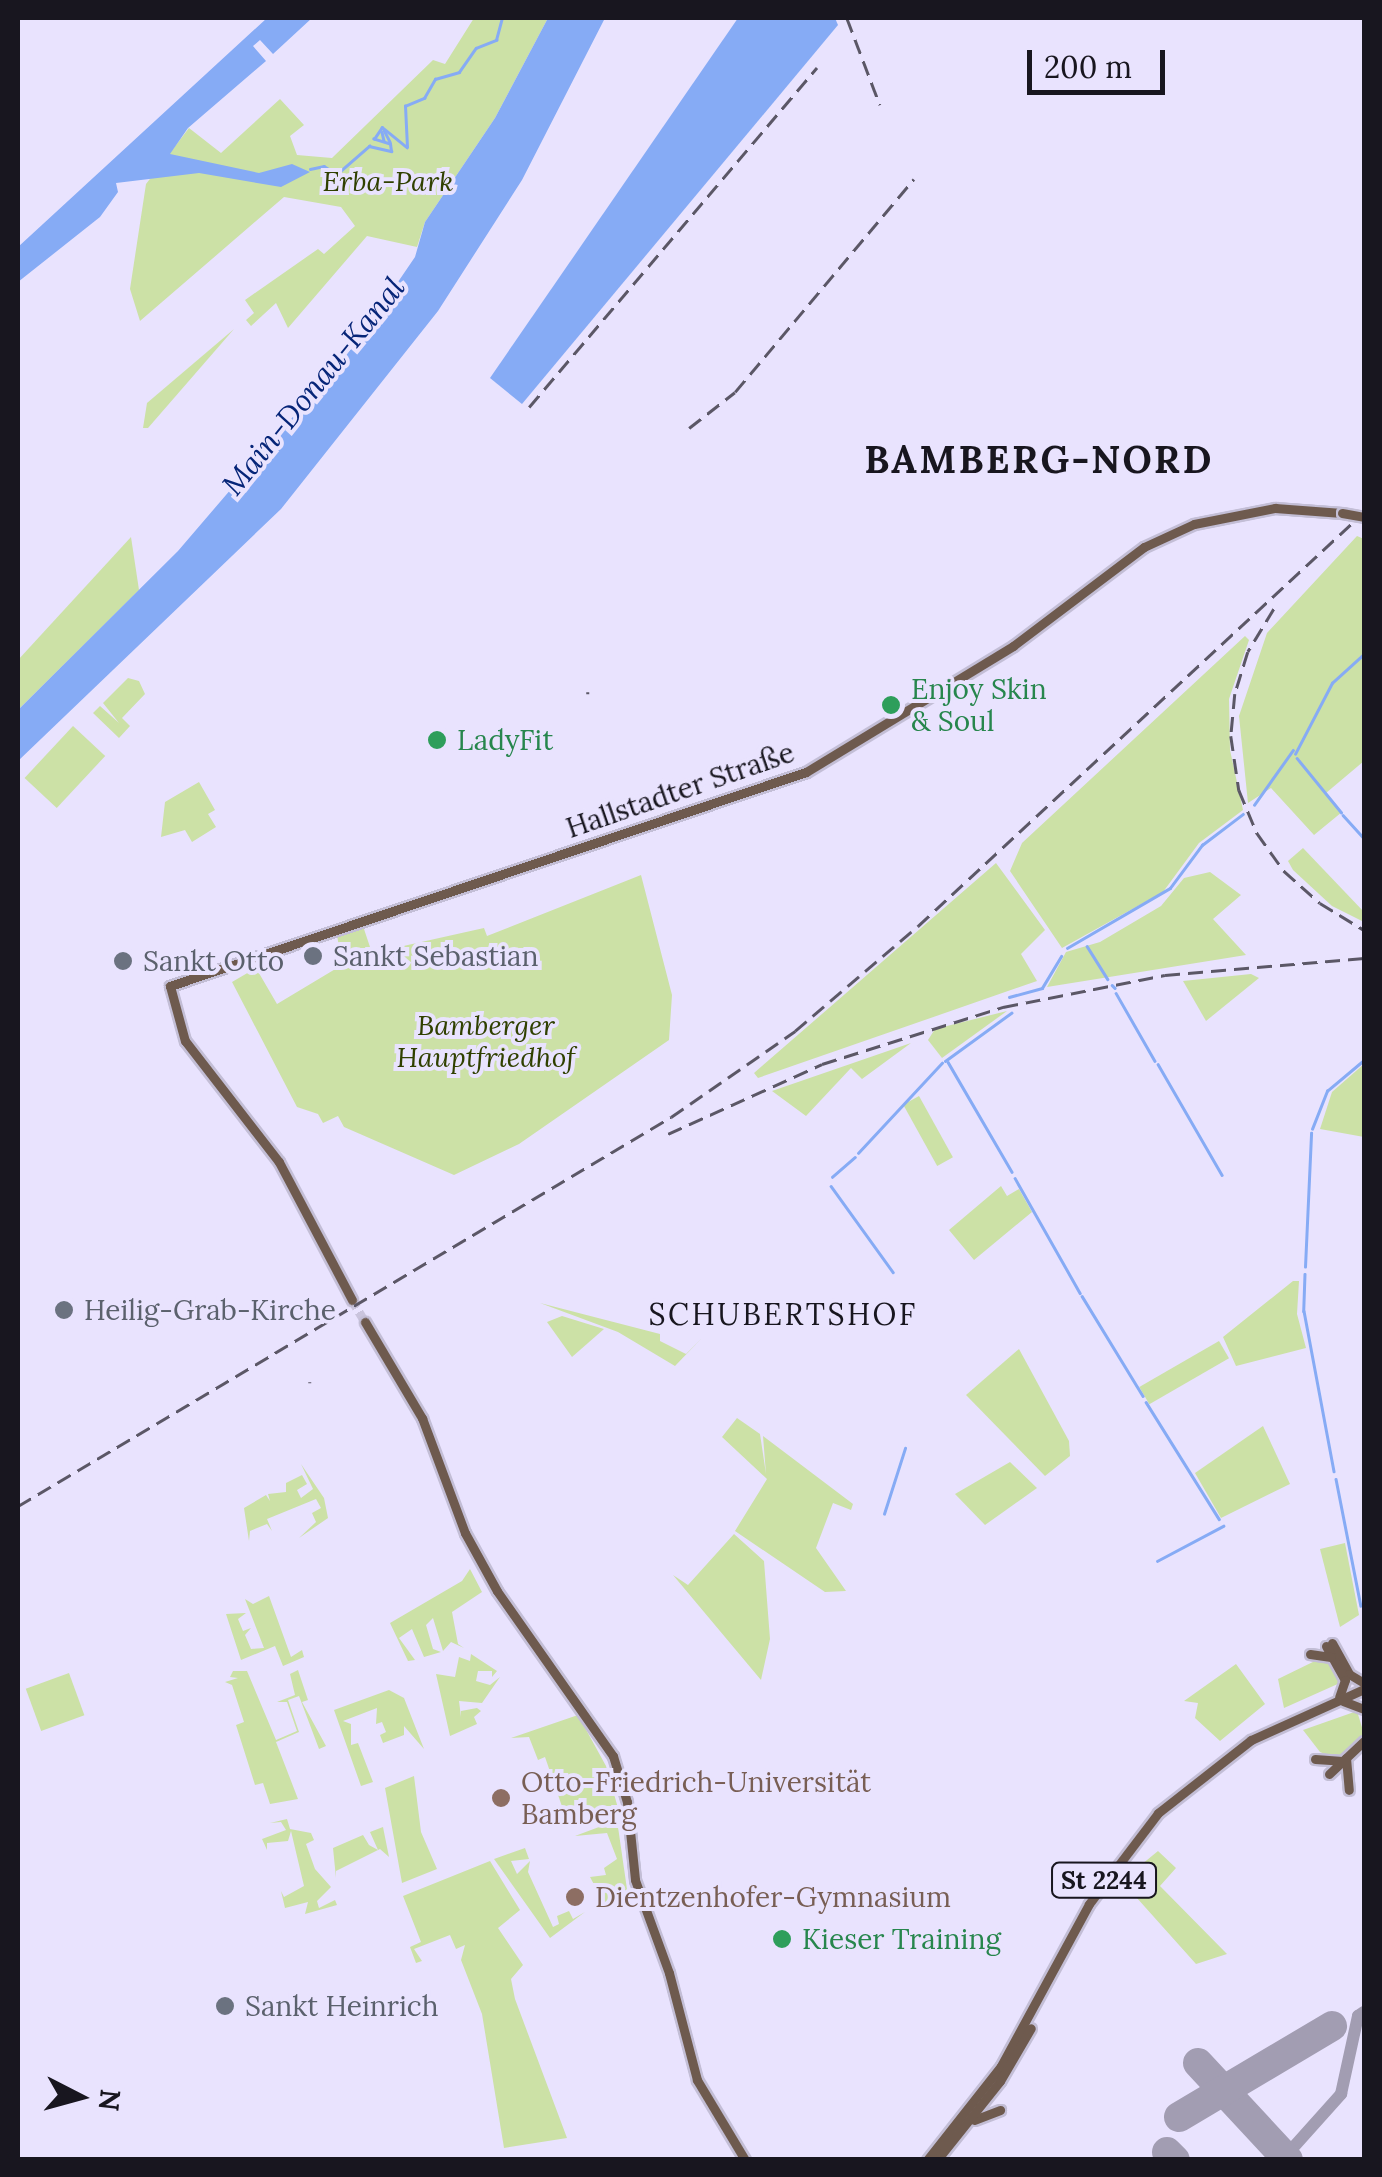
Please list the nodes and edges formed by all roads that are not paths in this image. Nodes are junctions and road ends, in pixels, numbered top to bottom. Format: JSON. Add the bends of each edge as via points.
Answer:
{"nodes":[{"id":1,"x":1364,"y":517,"type":"edge"},
{"id":2,"x":352,"y":1300,"type":"tunnel mouth"},
{"id":3,"x":366,"y":1322,"type":"tunnel mouth"},
{"id":4,"x":1310,"y":1654,"type":"dead end"},
{"id":5,"x":1334,"y":1658,"type":"junction"},
{"id":6,"x":1364,"y":1689,"type":"edge"},
{"id":7,"x":1341,"y":1699,"type":"junction"},
{"id":8,"x":1364,"y":1709,"type":"edge"},
{"id":9,"x":1364,"y":1741,"type":"edge"},
{"id":10,"x":1315,"y":1760,"type":"dead end"},
{"id":11,"x":1344,"y":1760,"type":"junction"},
{"id":12,"x":1330,"y":1774,"type":"dead end"},
{"id":13,"x":1349,"y":1790,"type":"dead end"},
{"id":14,"x":1020,"y":2043,"type":"junction"},
{"id":15,"x":1000,"y":2110,"type":"dead end"},
{"id":16,"x":963,"y":2126,"type":"junction"},
{"id":17,"x":748,"y":2160,"type":"edge"},
{"id":18,"x":927,"y":2160,"type":"edge"},
{"id":19,"x":937,"y":2160,"type":"edge"}],
"edges":[{"from":1,"to":2,"type":"main road","name":"Hallstadter Straße","bridge":true,"via":[[1275,508],[1197,522],[806,772],[170,986],[185,1040],[272,1152]]},
{"from":3,"to":17,"type":"main road","via":[[422,1418],[470,1544],[613,1756],[635,1880],[694,2062]]},
{"from":4,"to":5,"type":"main road"},
{"from":5,"to":6,"type":"main road","via":[[1329,1645]]},
{"from":5,"to":7,"type":"main road","via":[[1345,1684]]},
{"from":6,"to":7,"type":"main road","number":"St 2244"},
{"from":7,"to":8,"type":"main road"},
{"from":7,"to":14,"type":"main road","number":"St 2244","via":[[1272,1730],[1202,1777],[1109,1881]]},
{"from":9,"to":11,"type":"main road"},
{"from":10,"to":11,"type":"main road"},
{"from":11,"to":12,"type":"main road"},
{"from":11,"to":13,"type":"main road"},
{"from":14,"to":16,"type":"main road","number":"St 2244"},
{"from":14,"to":18,"type":"main road","number":"St 2244"},
{"from":15,"to":16,"type":"main road","via":[[981,2112]]},
{"from":16,"to":19,"type":"main road","number":"St 2244"}]}
